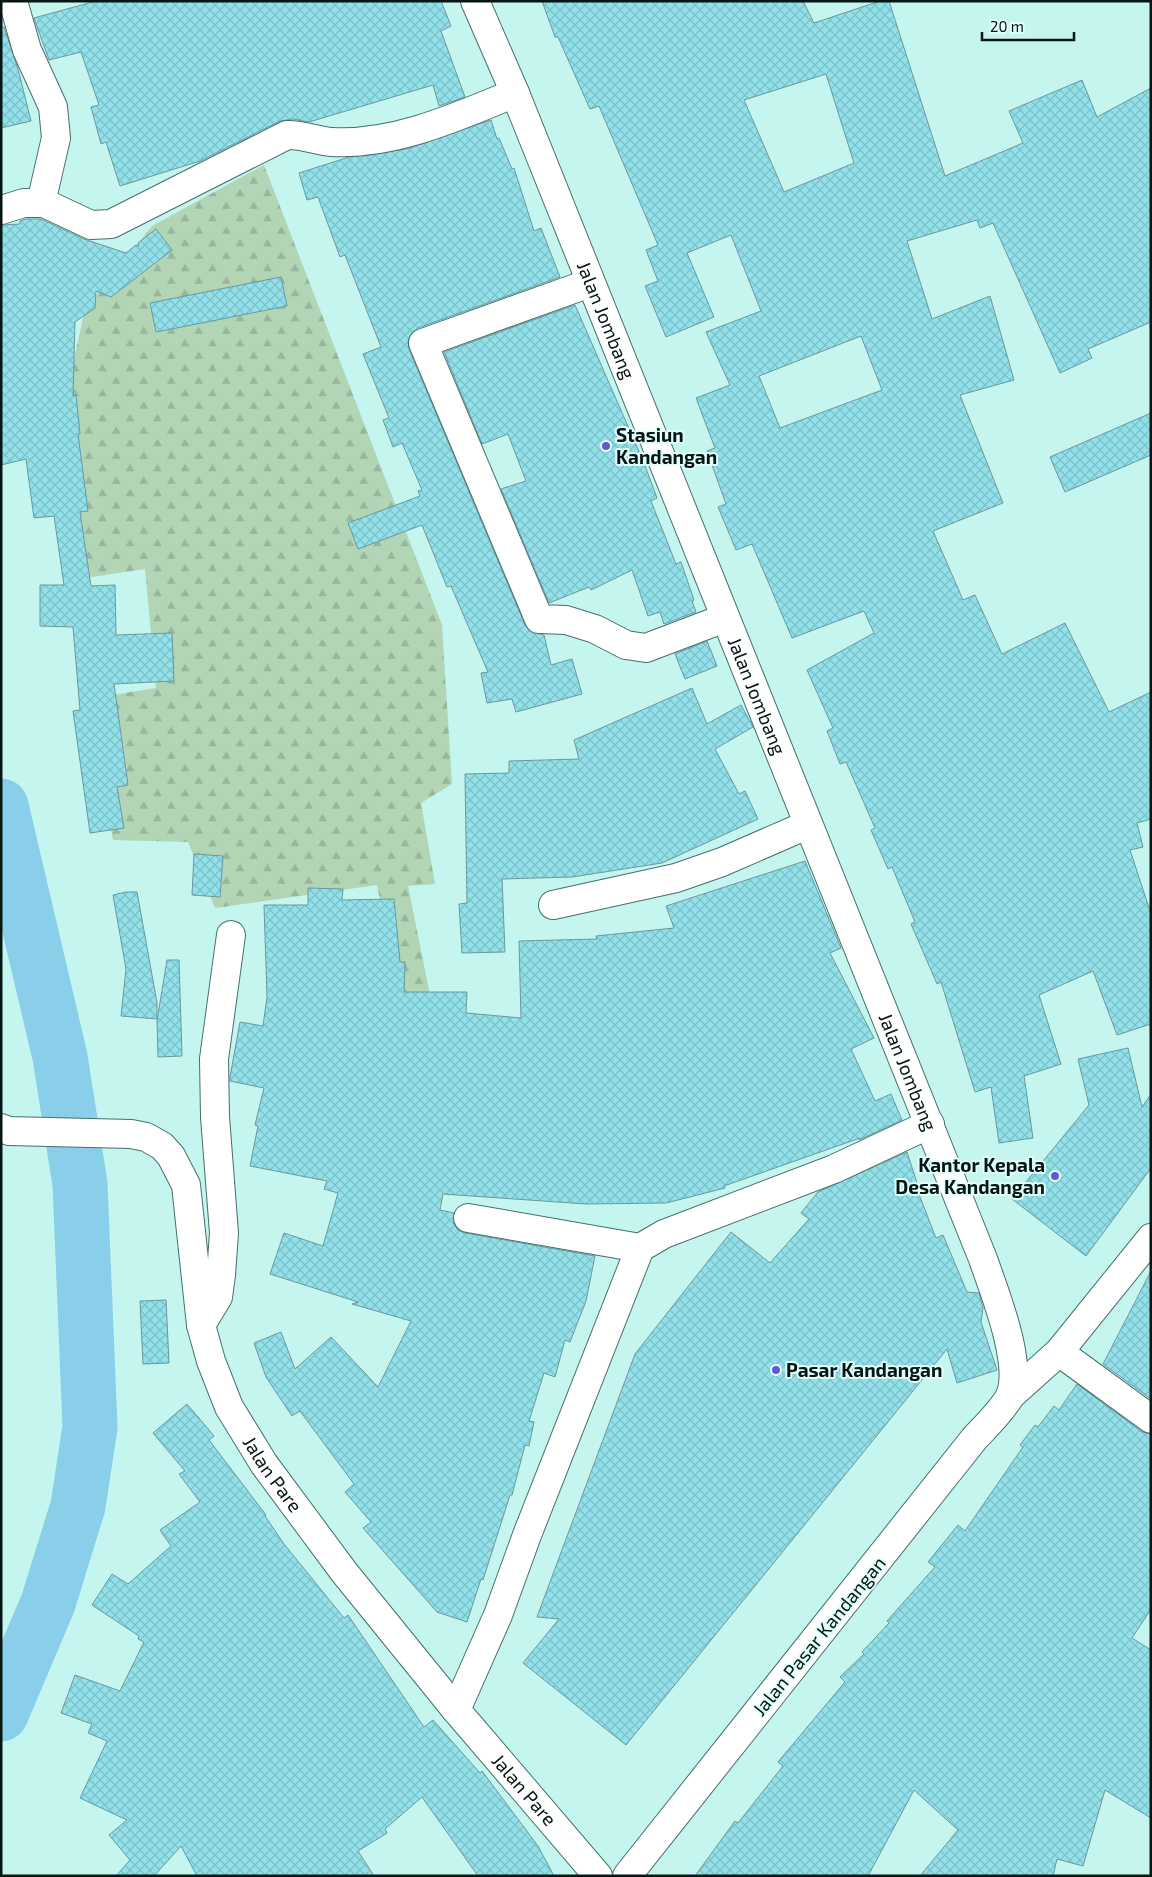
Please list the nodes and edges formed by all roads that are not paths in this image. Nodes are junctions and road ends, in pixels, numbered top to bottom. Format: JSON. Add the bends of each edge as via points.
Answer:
{"nodes":[{"id":1,"x":13,"y":1,"type":"edge"},
{"id":2,"x":475,"y":1,"type":"edge"},
{"id":3,"x":515,"y":93,"type":"junction"},
{"id":4,"x":41,"y":203,"type":"junction"},
{"id":5,"x":1,"y":210,"type":"edge"},
{"id":6,"x":590,"y":283,"type":"junction"},
{"id":7,"x":724,"y":618,"type":"junction"},
{"id":8,"x":807,"y":825,"type":"junction"},
{"id":9,"x":553,"y":905,"type":"dead end"},
{"id":10,"x":231,"y":935,"type":"dead end"},
{"id":11,"x":930,"y":1124,"type":"junction"},
{"id":12,"x":5,"y":1130,"type":"edge"},
{"id":13,"x":468,"y":1218,"type":"dead end"},
{"id":14,"x":1150,"y":1240,"type":"edge"},
{"id":15,"x":640,"y":1248,"type":"junction"},
{"id":16,"x":201,"y":1326,"type":"junction"},
{"id":17,"x":1059,"y":1352,"type":"junction"},
{"id":18,"x":1010,"y":1396,"type":"junction"},
{"id":19,"x":1151,"y":1419,"type":"edge"},
{"id":20,"x":456,"y":1710,"type":"junction"},
{"id":21,"x":598,"y":1876,"type":"edge"},
{"id":22,"x":627,"y":1876,"type":"edge"}],
"edges":[{"from":1,"to":4,"type":"street","via":[[27,50],[53,107],[56,138]]},
{"from":2,"to":3,"type":"street","name":"Jalan Jombang"},
{"from":3,"to":4,"type":"street","via":[[422,128],[378,140],[331,142],[287,135],[110,224],[91,225]]},
{"from":3,"to":6,"type":"street","name":"Jalan Jombang"},
{"from":4,"to":5,"type":"street","via":[[24,203]]},
{"from":6,"to":7,"type":"street","name":"Jalan Jombang"},
{"from":6,"to":7,"type":"street","via":[[422,343],[539,619],[566,620],[595,629],[626,645],[646,648]]},
{"from":7,"to":8,"type":"street","name":"Jalan Jombang"},
{"from":8,"to":9,"type":"street","via":[[676,878]]},
{"from":8,"to":11,"type":"street","name":"Jalan Jombang"},
{"from":10,"to":16,"type":"street","via":[[214,1058],[224,1234],[221,1276],[218,1296]]},
{"from":11,"to":15,"type":"street","via":[[834,1169],[664,1234]]},
{"from":11,"to":18,"type":"street","name":"Jalan Jombang","via":[[1002,1314],[1014,1368]]},
{"from":12,"to":16,"type":"street","name":"Jalan Pare","via":[[132,1134],[162,1146],[171,1156],[186,1186]]},
{"from":13,"to":15,"type":"street"},
{"from":14,"to":17,"type":"street","name":"Jalan Pasar Kandangan"},
{"from":15,"to":20,"type":"street","via":[[498,1615]]},
{"from":16,"to":20,"type":"street","name":"Jalan Pare","via":[[210,1361],[229,1407],[264,1464],[344,1572]]},
{"from":17,"to":18,"type":"street","name":"Jalan Pasar Kandangan"},
{"from":17,"to":19,"type":"street"},
{"from":18,"to":22,"type":"street","name":"Jalan Pasar Kandangan"},
{"from":20,"to":21,"type":"street","name":"Jalan Pare"}]}
